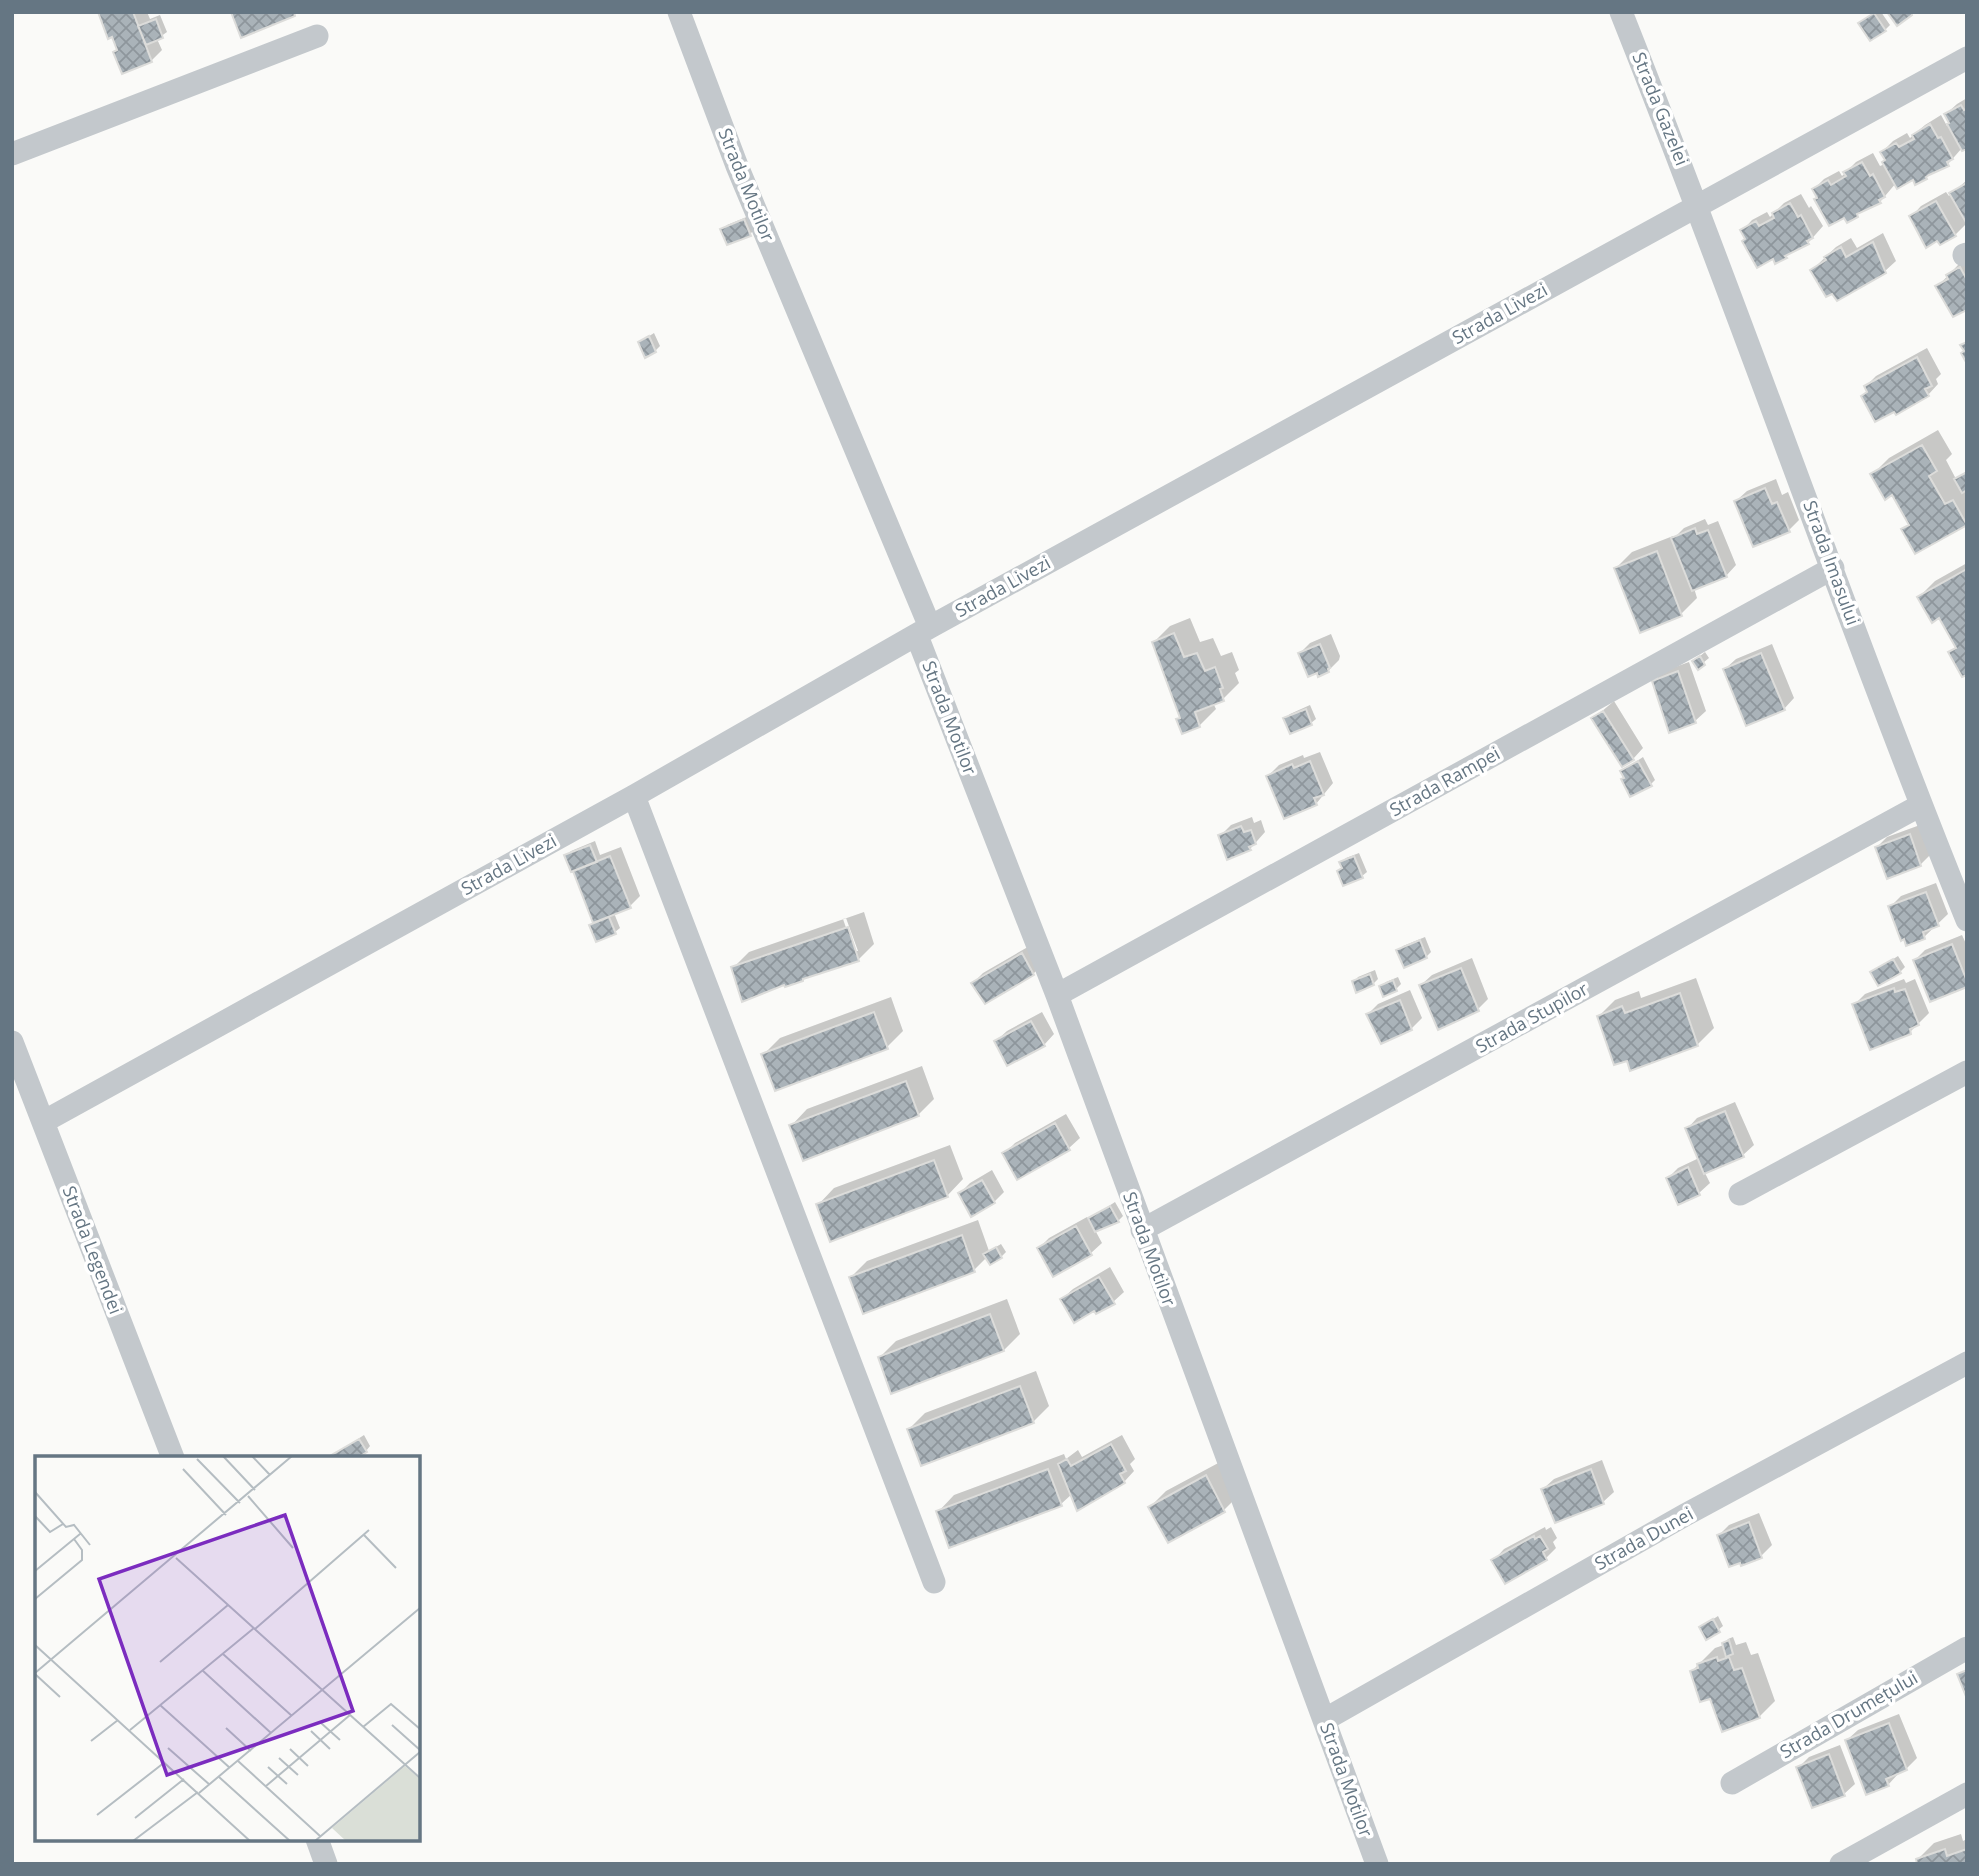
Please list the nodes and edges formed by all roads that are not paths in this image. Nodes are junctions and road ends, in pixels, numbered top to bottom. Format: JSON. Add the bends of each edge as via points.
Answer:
{"nodes":[{"id":1,"x":679,"y":12,"type":"edge"},
{"id":2,"x":1621,"y":12,"type":"edge"},
{"id":3,"x":317,"y":36,"type":"dead end"},
{"id":4,"x":1967,"y":58,"type":"edge"},
{"id":5,"x":12,"y":154,"type":"edge"},
{"id":6,"x":1698,"y":206,"type":"junction"},
{"id":7,"x":1833,"y":568,"type":"junction"},
{"id":8,"x":924,"y":631,"type":"junction"},
{"id":9,"x":634,"y":796,"type":"junction"},
{"id":10,"x":1921,"y":805,"type":"junction"},
{"id":11,"x":1967,"y":920,"type":"edge"},
{"id":12,"x":1057,"y":995,"type":"junction"},
{"id":13,"x":12,"y":1042,"type":"edge"},
{"id":14,"x":1967,"y":1072,"type":"edge"},
{"id":15,"x":43,"y":1122,"type":"junction"},
{"id":16,"x":1740,"y":1194,"type":"dead end"},
{"id":17,"x":1142,"y":1230,"type":"junction"},
{"id":18,"x":1967,"y":1363,"type":"edge"},
{"id":19,"x":172,"y":1456,"type":"edge"},
{"id":20,"x":934,"y":1582,"type":"dead end"},
{"id":21,"x":1967,"y":1648,"type":"edge"},
{"id":22,"x":1324,"y":1720,"type":"junction"},
{"id":23,"x":1732,"y":1783,"type":"dead end"},
{"id":24,"x":1967,"y":1794,"type":"edge"},
{"id":25,"x":318,"y":1841,"type":"edge"},
{"id":26,"x":1851,"y":1861,"type":"edge"},
{"id":27,"x":326,"y":1864,"type":"edge"},
{"id":28,"x":1377,"y":1864,"type":"edge"}],
"edges":[{"from":1,"to":8,"type":"street","name":"Strada Motilor"},
{"from":2,"to":6,"type":"street","name":"Strada Gazelei"},
{"from":3,"to":5,"type":"street"},
{"from":4,"to":6,"type":"street","name":"Strada Livezi"},
{"from":6,"to":7,"type":"street","name":"Strada Imasului"},
{"from":6,"to":8,"type":"street","name":"Strada Livezi"},
{"from":7,"to":10,"type":"street","name":"Strada Imasului"},
{"from":7,"to":12,"type":"street","name":"Strada Rampei"},
{"from":8,"to":9,"type":"street","name":"Strada Livezi"},
{"from":8,"to":12,"type":"street","name":"Strada Motilor"},
{"from":9,"to":15,"type":"street","name":"Strada Livezi"},
{"from":9,"to":20,"type":"street"},
{"from":10,"to":11,"type":"street","name":"Strada Imasului"},
{"from":10,"to":17,"type":"street","name":"Strada Stupilor"},
{"from":12,"to":17,"type":"street","name":"Strada Motilor"},
{"from":13,"to":15,"type":"street","name":"Strada Legendei"},
{"from":14,"to":16,"type":"street"},
{"from":15,"to":19,"type":"street","name":"Strada Legendei"},
{"from":17,"to":22,"type":"street","name":"Strada Motilor"},
{"from":18,"to":22,"type":"street","name":"Strada Dunei"},
{"from":21,"to":23,"type":"street","name":"Strada Drumețului"},
{"from":22,"to":28,"type":"street","name":"Strada Motilor"},
{"from":24,"to":26,"type":"street"},
{"from":25,"to":27,"type":"street"}]}
